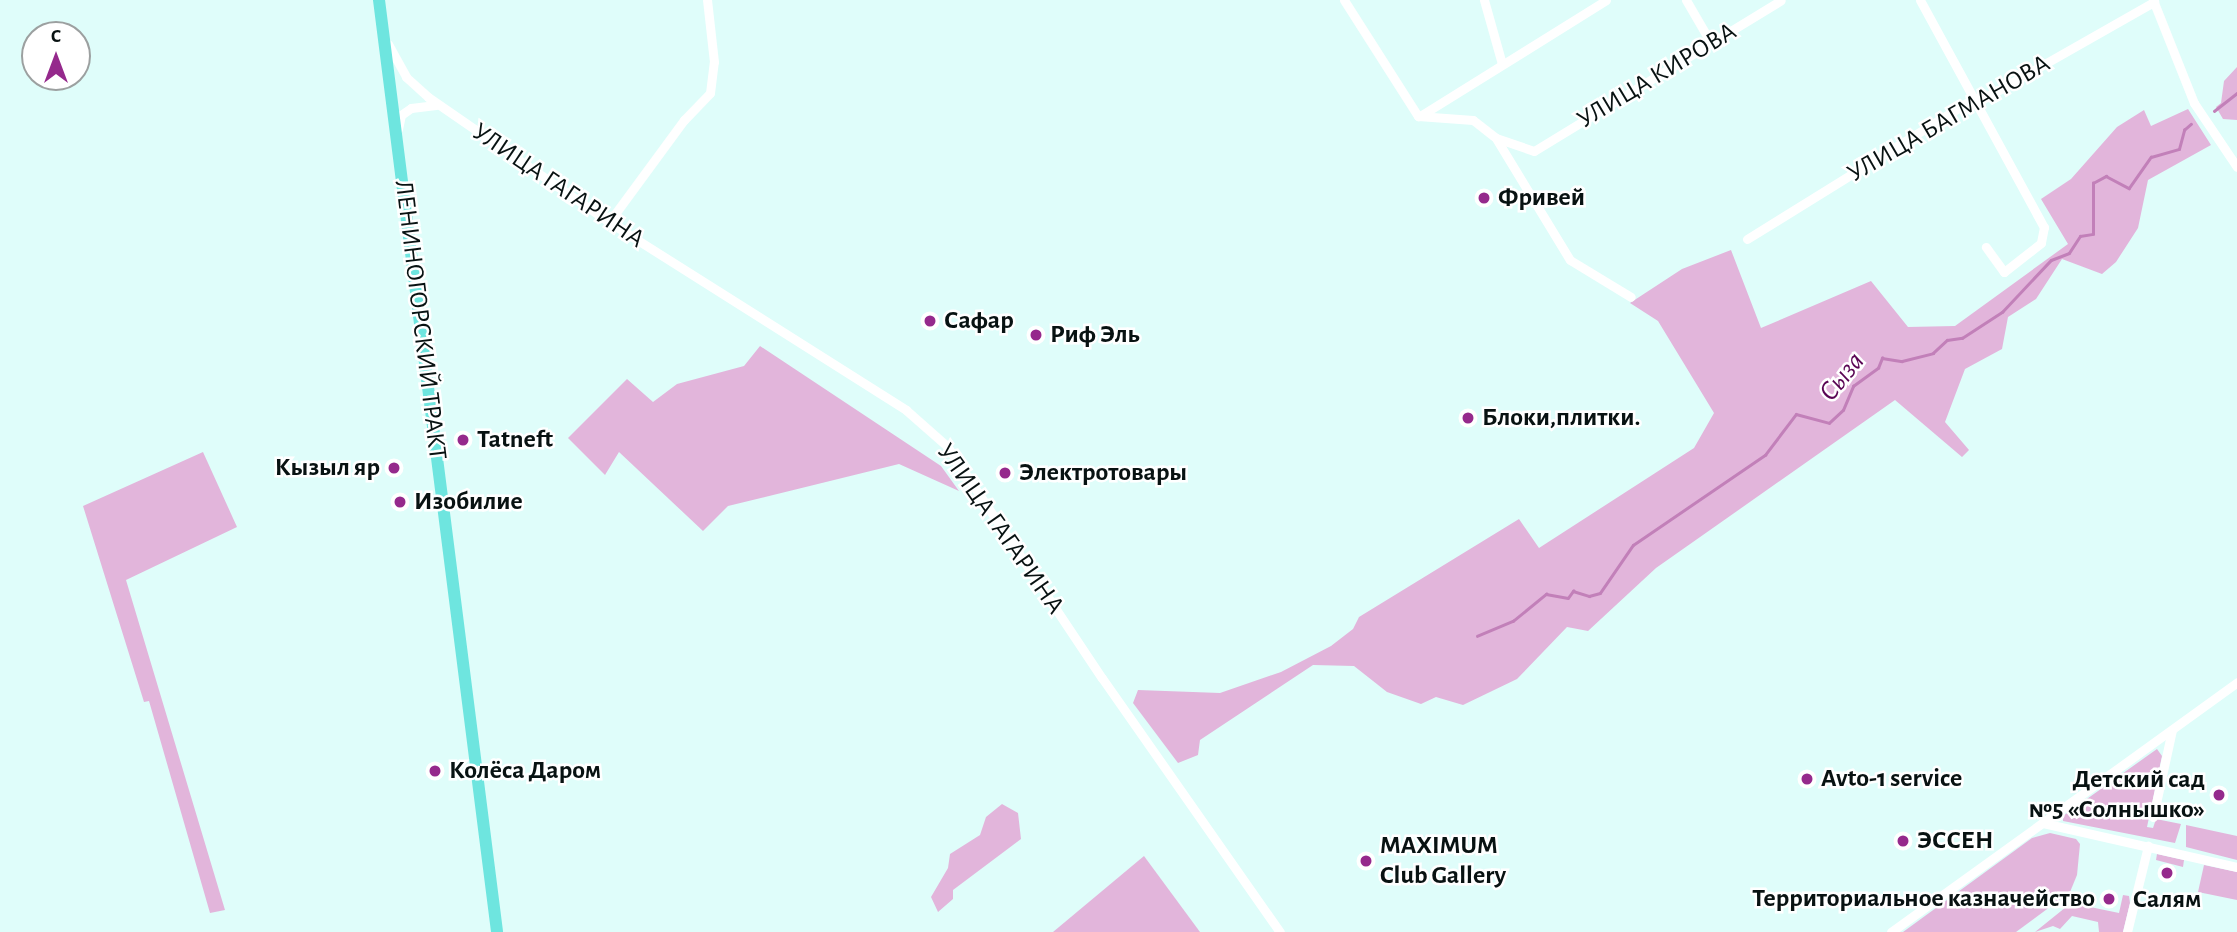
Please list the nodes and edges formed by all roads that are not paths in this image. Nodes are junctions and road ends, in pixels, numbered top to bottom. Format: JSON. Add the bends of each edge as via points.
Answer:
{"nodes":[{"id":1,"x":379,"y":0,"type":"edge"},
{"id":2,"x":707,"y":0,"type":"edge"},
{"id":3,"x":1344,"y":0,"type":"edge"},
{"id":4,"x":1484,"y":0,"type":"edge"},
{"id":5,"x":1606,"y":0,"type":"edge"},
{"id":6,"x":1686,"y":0,"type":"edge"},
{"id":7,"x":1782,"y":0,"type":"edge"},
{"id":8,"x":1920,"y":0,"type":"edge"},
{"id":9,"x":2154,"y":1,"type":"edge"},
{"id":10,"x":383,"y":28,"type":"junction"},
{"id":11,"x":1711,"y":43,"type":"junction"},
{"id":12,"x":1502,"y":64,"type":"junction"},
{"id":13,"x":1973,"y":99,"type":"junction"},
{"id":14,"x":447,"y":110,"type":"junction"},
{"id":15,"x":1418,"y":116,"type":"junction"},
{"id":16,"x":397,"y":136,"type":"junction"},
{"id":17,"x":1496,"y":138,"type":"junction"},
{"id":18,"x":2237,"y":167,"type":"edge"},
{"id":19,"x":609,"y":222,"type":"junction"},
{"id":20,"x":1747,"y":239,"type":"dead end"},
{"id":21,"x":1986,"y":247,"type":"dead end"},
{"id":22,"x":1631,"y":297,"type":"dead end"},
{"id":23,"x":2237,"y":682,"type":"edge"},
{"id":24,"x":2172,"y":730,"type":"junction"},
{"id":25,"x":2153,"y":817,"type":"dead end"},
{"id":26,"x":2043,"y":823,"type":"junction"},
{"id":27,"x":2148,"y":846,"type":"junction"},
{"id":28,"x":2237,"y":867,"type":"edge"},
{"id":29,"x":497,"y":932,"type":"edge"},
{"id":30,"x":1280,"y":932,"type":"edge"},
{"id":31,"x":1891,"y":932,"type":"edge"},
{"id":32,"x":2127,"y":932,"type":"edge"}],
"edges":[{"from":1,"to":10,"type":"main road","name":"ЛЕНИНОГОРСКИЙ ТРАКТ"},
{"from":2,"to":19,"type":"street","via":[[714,62],[710,93],[684,120]]},
{"from":3,"to":15,"type":"street"},
{"from":4,"to":12,"type":"street"},
{"from":5,"to":12,"type":"street"},
{"from":6,"to":11,"type":"street"},
{"from":7,"to":11,"type":"street","name":"УЛИЦА КИРОВА"},
{"from":8,"to":13,"type":"street"},
{"from":9,"to":13,"type":"street","name":"УЛИЦА БАГМАНОВА","via":[[1990,95]]},
{"from":9,"to":18,"type":"street","via":[[2194,103]]},
{"from":10,"to":14,"type":"street","name":"УЛИЦА ГАГАРИНА","via":[[406,77]]},
{"from":10,"to":16,"type":"main road","name":"ЛЕНИНОГОРСКИЙ ТРАКТ"},
{"from":11,"to":17,"type":"street","name":"УЛИЦА КИРОВА","via":[[1534,151]]},
{"from":12,"to":15,"type":"street"},
{"from":13,"to":20,"type":"street","name":"УЛИЦА БАГМАНОВА"},
{"from":13,"to":21,"type":"street","via":[[1984,109],[2045,234],[2041,243],[2004,272]]},
{"from":14,"to":16,"type":"street","name":"УЛИЦА ГАГАРИНА","via":[[428,104],[411,108],[399,120]]},
{"from":14,"to":19,"type":"street","name":"УЛИЦА ГАГАРИНА"},
{"from":15,"to":17,"type":"street","via":[[1473,120]]},
{"from":16,"to":29,"type":"main road","name":"ЛЕНИНОГОРСКИЙ ТРАКТ"},
{"from":17,"to":22,"type":"street","via":[[1570,260]]},
{"from":19,"to":30,"type":"street","name":"УЛИЦА ГАГАРИНА","via":[[906,410],[947,446]]},
{"from":23,"to":24,"type":"street"},
{"from":24,"to":25,"type":"street"},
{"from":24,"to":26,"type":"street"},
{"from":26,"to":27,"type":"street"},
{"from":26,"to":31,"type":"street"},
{"from":27,"to":28,"type":"street"},
{"from":27,"to":32,"type":"street"}]}
